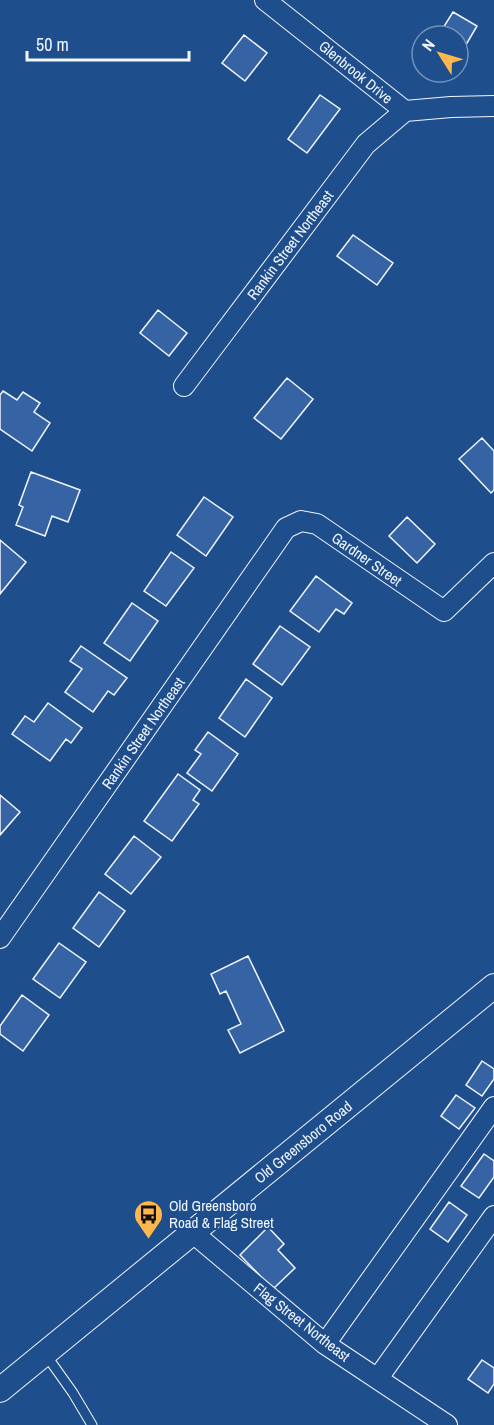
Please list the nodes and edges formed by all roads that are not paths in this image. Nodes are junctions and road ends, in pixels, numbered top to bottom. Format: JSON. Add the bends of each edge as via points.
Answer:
{"nodes":[{"id":1,"x":265,"y":0,"type":"edge"},
{"id":2,"x":494,"y":106,"type":"edge"},
{"id":3,"x":405,"y":111,"type":"junction"},
{"id":4,"x":184,"y":386,"type":"dead end"},
{"id":5,"x":286,"y":528,"type":"joint"},
{"id":6,"x":494,"y":563,"type":"edge"},
{"id":7,"x":6,"y":914,"type":"edge"},
{"id":8,"x":0,"y":938,"type":"edge"},
{"id":9,"x":494,"y":986,"type":"edge"},
{"id":10,"x":494,"y":1107,"type":"edge"},
{"id":11,"x":494,"y":1216,"type":"edge"},
{"id":12,"x":192,"y":1232,"type":"junction"},
{"id":13,"x":325,"y":1344,"type":"junction"},
{"id":14,"x":45,"y":1353,"type":"junction"},
{"id":15,"x":378,"y":1378,"type":"junction"},
{"id":16,"x":0,"y":1390,"type":"edge"},
{"id":17,"x":92,"y":1425,"type":"edge"},
{"id":18,"x":447,"y":1425,"type":"edge"}],
"edges":[{"from":1,"to":3,"type":"street","name":"Glenbrook Drive"},
{"from":2,"to":3,"type":"street","name":"Glenbrook Drive"},
{"from":3,"to":4,"type":"street","name":"Rankin Street Northeast","via":[[366,144]]},
{"from":5,"to":6,"type":"street","name":"Gardner Street","via":[[301,521],[317,524],[444,611]]},
{"from":5,"to":7,"type":"street","name":"Rankin Street Northeast"},
{"from":7,"to":8,"type":"street","name":"Rankin Street Northeast"},
{"from":9,"to":12,"type":"street","name":"Old Greensboro Road"},
{"from":10,"to":13,"type":"street"},
{"from":11,"to":15,"type":"street"},
{"from":12,"to":13,"type":"street","name":"Flag Street Northeast"},
{"from":12,"to":14,"type":"street","name":"Old Greensboro Road"},
{"from":13,"to":15,"type":"street","name":"Flag Street Northeast"},
{"from":14,"to":16,"type":"street","name":"Old Greensboro Road"},
{"from":14,"to":17,"type":"lane"},
{"from":15,"to":18,"type":"street","name":"Flag Street Northeast"}]}
